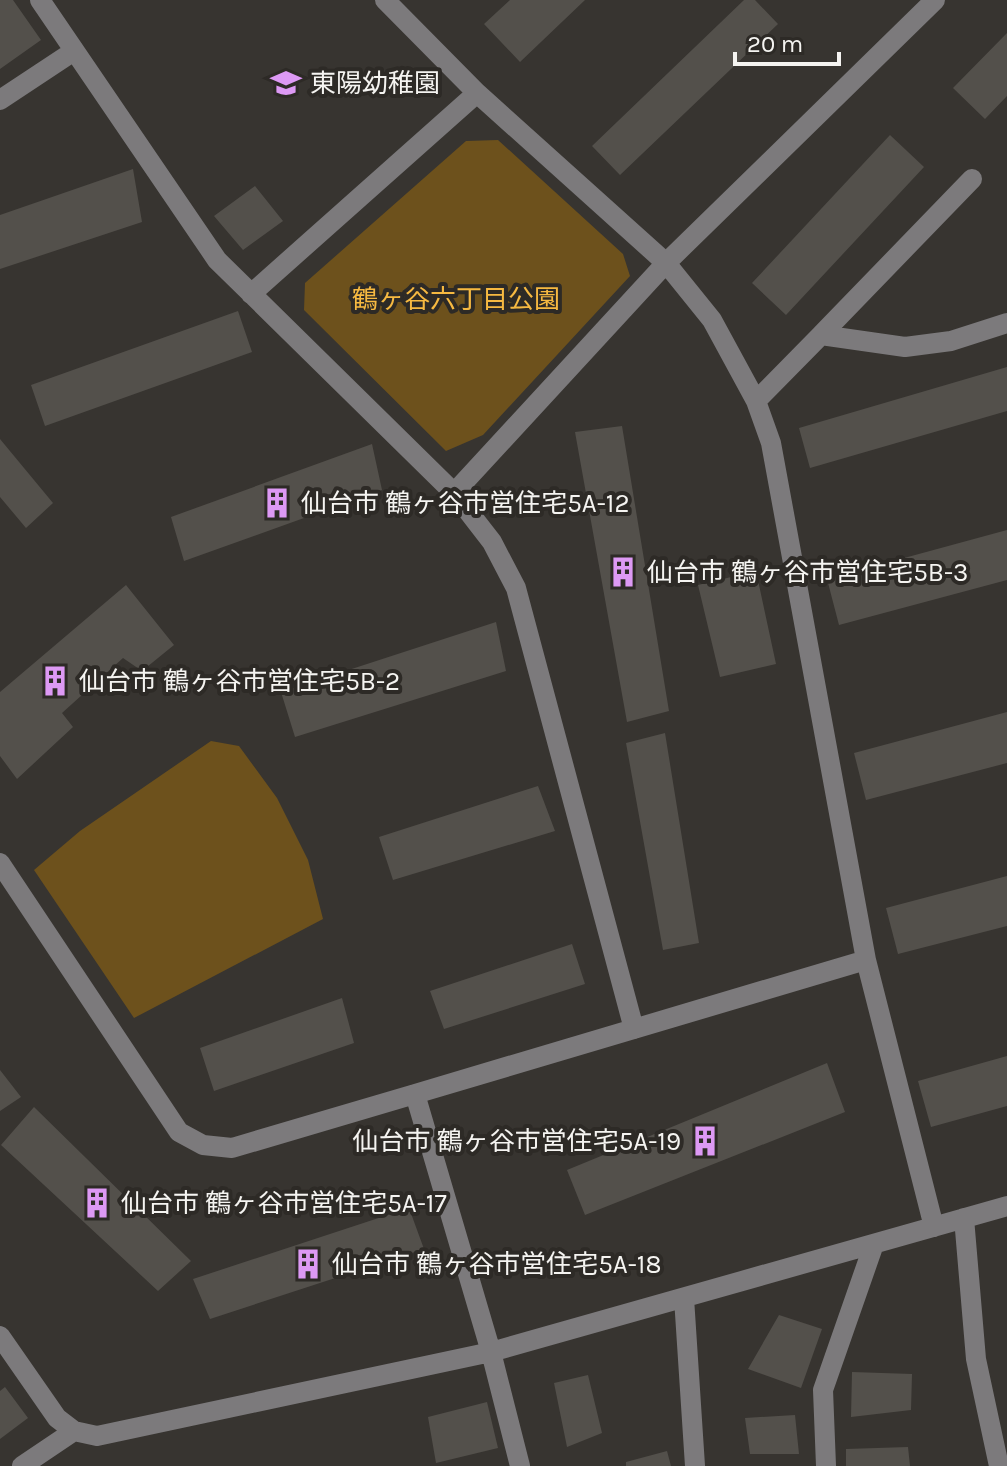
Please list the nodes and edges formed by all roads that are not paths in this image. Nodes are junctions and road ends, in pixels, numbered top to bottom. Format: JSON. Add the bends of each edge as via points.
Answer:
{"nodes":[{"id":1,"x":40,"y":0,"type":"edge"},
{"id":2,"x":385,"y":0,"type":"edge"},
{"id":3,"x":935,"y":0,"type":"edge"},
{"id":4,"x":74,"y":51,"type":"junction"},
{"id":5,"x":477,"y":93,"type":"junction"},
{"id":6,"x":0,"y":100,"type":"edge"},
{"id":7,"x":972,"y":179,"type":"dead end"},
{"id":8,"x":666,"y":263,"type":"junction"},
{"id":9,"x":251,"y":294,"type":"junction"},
{"id":10,"x":1007,"y":323,"type":"edge"},
{"id":11,"x":821,"y":335,"type":"junction"},
{"id":12,"x":756,"y":401,"type":"junction"},
{"id":13,"x":454,"y":493,"type":"junction"},
{"id":14,"x":0,"y":863,"type":"edge"},
{"id":15,"x":866,"y":960,"type":"junction"},
{"id":16,"x":634,"y":1029,"type":"junction"},
{"id":17,"x":415,"y":1094,"type":"junction"},
{"id":18,"x":1007,"y":1206,"type":"edge"},
{"id":19,"x":964,"y":1218,"type":"junction"},
{"id":20,"x":934,"y":1227,"type":"junction"},
{"id":21,"x":874,"y":1244,"type":"junction"},
{"id":22,"x":684,"y":1298,"type":"junction"},
{"id":23,"x":0,"y":1336,"type":"edge"},
{"id":24,"x":491,"y":1352,"type":"junction"},
{"id":25,"x":74,"y":1431,"type":"junction"},
{"id":26,"x":22,"y":1466,"type":"edge"},
{"id":27,"x":520,"y":1466,"type":"edge"},
{"id":28,"x":695,"y":1466,"type":"edge"},
{"id":29,"x":826,"y":1466,"type":"edge"},
{"id":30,"x":999,"y":1466,"type":"edge"}],
"edges":[{"from":1,"to":4,"type":"street"},
{"from":2,"to":5,"type":"street"},
{"from":3,"to":8,"type":"street"},
{"from":4,"to":6,"type":"street"},
{"from":4,"to":9,"type":"street","via":[[217,260]]},
{"from":5,"to":8,"type":"street"},
{"from":5,"to":9,"type":"street"},
{"from":7,"to":11,"type":"street"},
{"from":8,"to":12,"type":"street","via":[[712,320]]},
{"from":8,"to":13,"type":"street"},
{"from":9,"to":13,"type":"street"},
{"from":10,"to":11,"type":"street","via":[[951,341],[905,347]]},
{"from":11,"to":12,"type":"street"},
{"from":12,"to":15,"type":"street","via":[[771,443]]},
{"from":13,"to":16,"type":"street","via":[[492,542],[516,588]]},
{"from":14,"to":17,"type":"street","via":[[179,1132],[203,1145],[232,1148]]},
{"from":15,"to":16,"type":"street"},
{"from":15,"to":20,"type":"street"},
{"from":16,"to":17,"type":"street"},
{"from":17,"to":24,"type":"street"},
{"from":18,"to":19,"type":"street"},
{"from":19,"to":20,"type":"street"},
{"from":19,"to":30,"type":"street","via":[[976,1359]]},
{"from":20,"to":21,"type":"street"},
{"from":21,"to":22,"type":"street"},
{"from":21,"to":29,"type":"street","via":[[823,1390]]},
{"from":22,"to":24,"type":"street"},
{"from":22,"to":28,"type":"street"},
{"from":23,"to":25,"type":"street","via":[[57,1418]]},
{"from":24,"to":25,"type":"street","via":[[97,1436]]},
{"from":24,"to":27,"type":"street"},
{"from":25,"to":26,"type":"street"}]}
